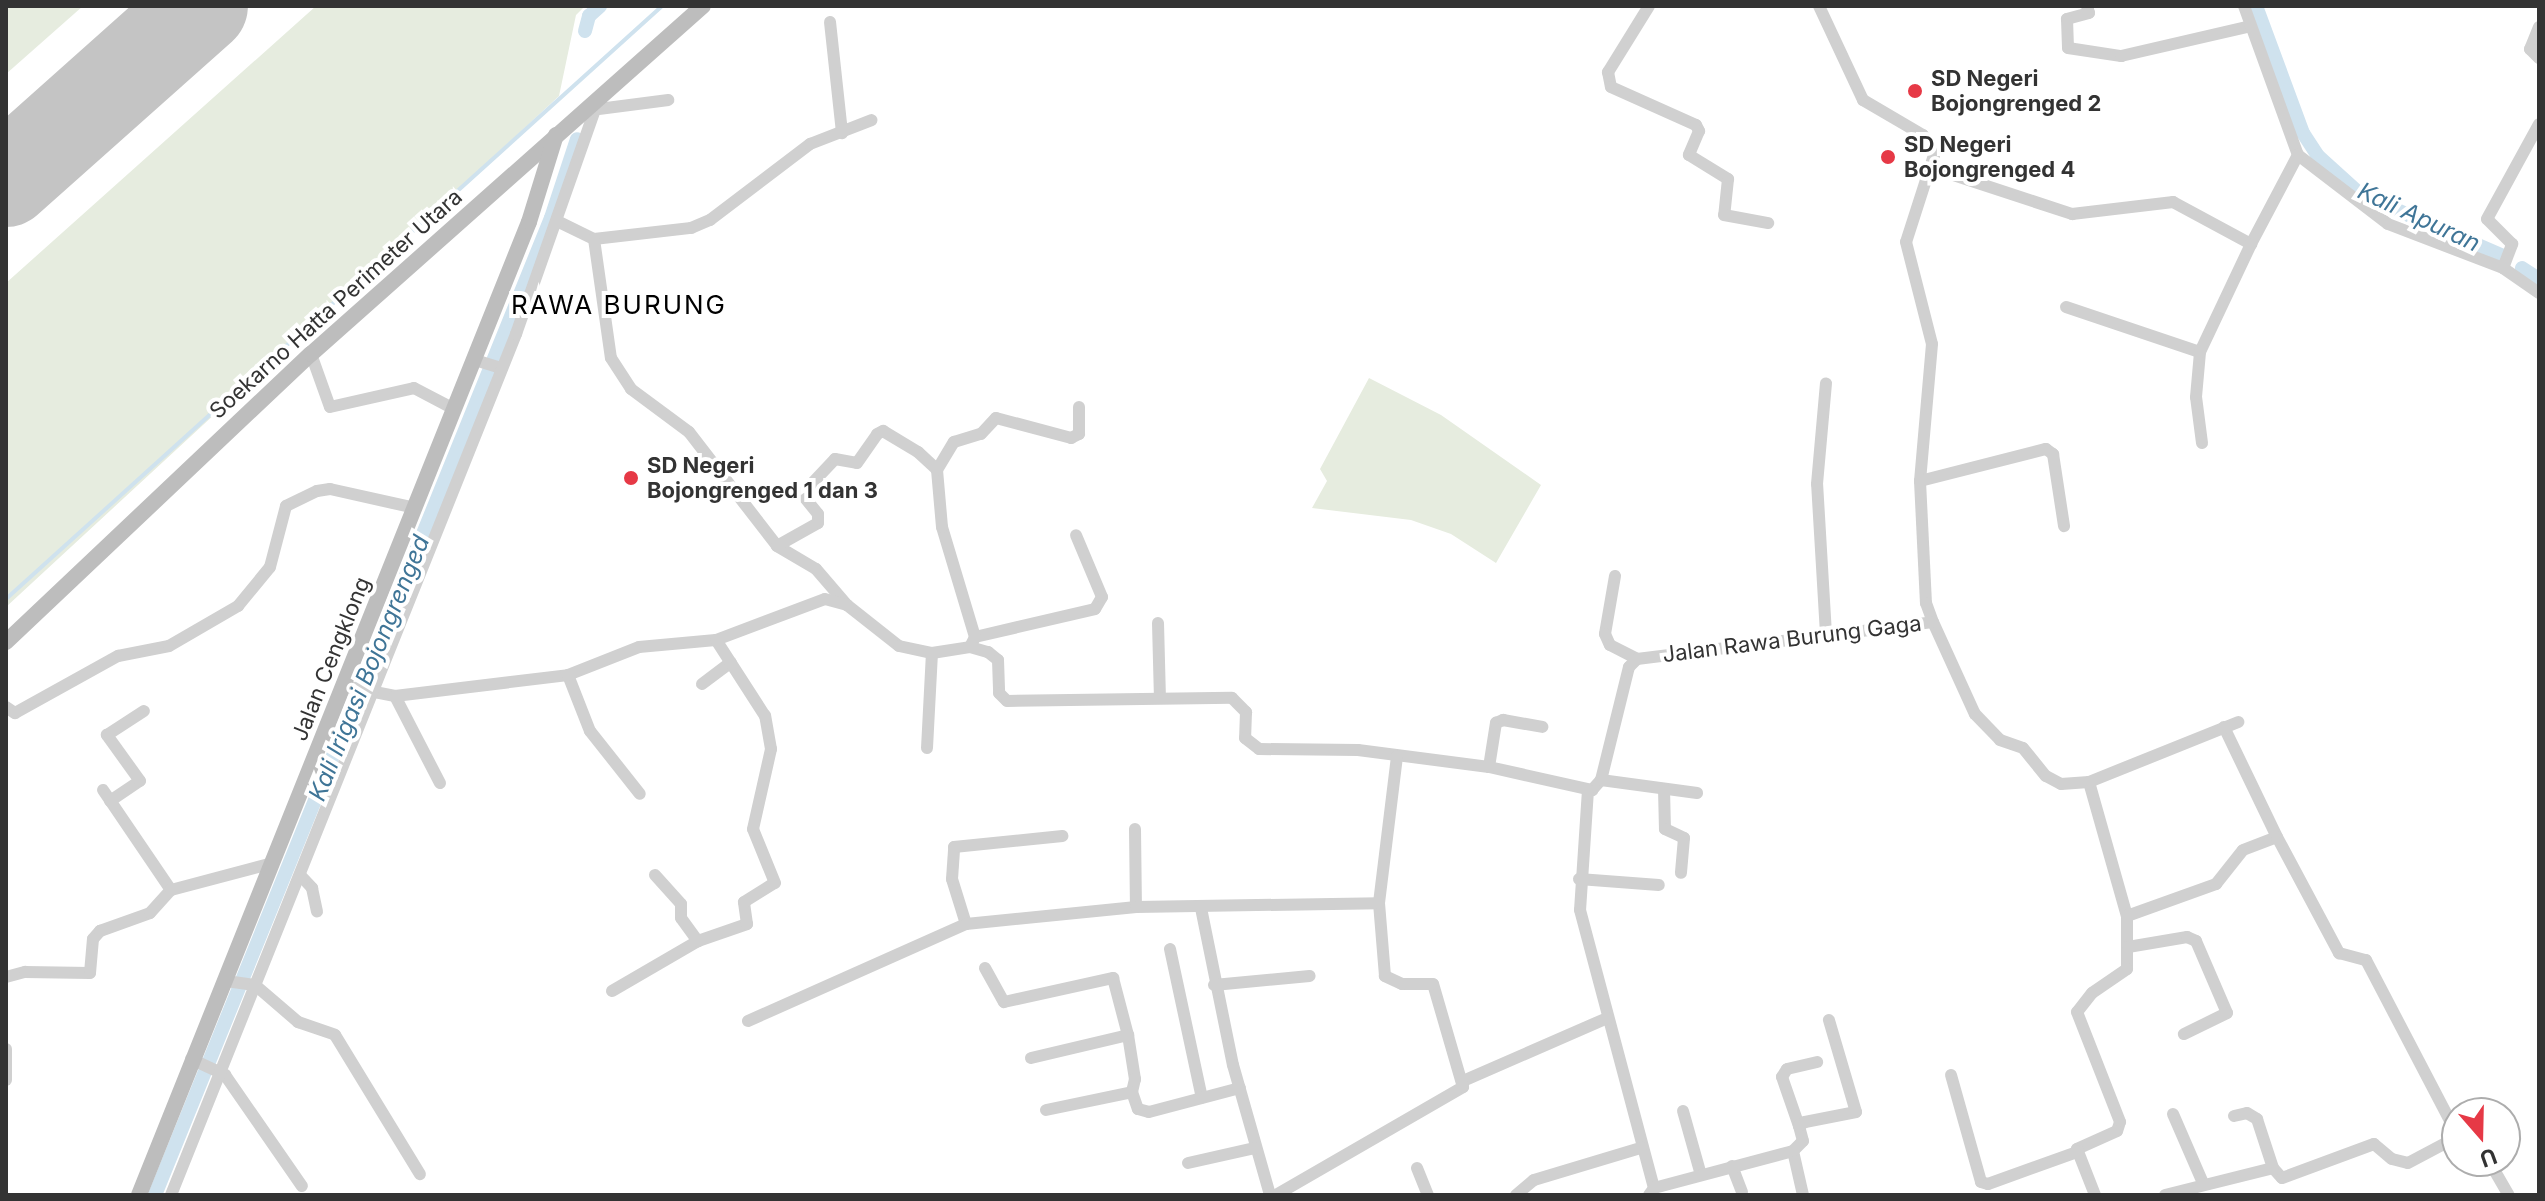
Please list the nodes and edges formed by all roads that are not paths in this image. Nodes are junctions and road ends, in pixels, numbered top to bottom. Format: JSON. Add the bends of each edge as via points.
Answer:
{"nodes":[{"id":1,"x":703,"y":6,"type":"edge"},
{"id":2,"x":1649,"y":6,"type":"edge"},
{"id":3,"x":1819,"y":6,"type":"edge"},
{"id":4,"x":2087,"y":6,"type":"edge"},
{"id":5,"x":2244,"y":6,"type":"edge"},
{"id":6,"x":830,"y":22,"type":"dead end"},
{"id":7,"x":2251,"y":26,"type":"junction"},
{"id":8,"x":2539,"y":27,"type":"edge"},
{"id":9,"x":2539,"y":58,"type":"edge"},
{"id":10,"x":668,"y":100,"type":"dead end"},
{"id":11,"x":592,"y":110,"type":"junction"},
{"id":12,"x":872,"y":120,"type":"dead end"},
{"id":13,"x":2539,"y":124,"type":"edge"},
{"id":14,"x":842,"y":133,"type":"junction"},
{"id":15,"x":556,"y":135,"type":"junction"},
{"id":16,"x":2298,"y":155,"type":"junction"},
{"id":17,"x":1929,"y":167,"type":"junction"},
{"id":18,"x":559,"y":222,"type":"junction"},
{"id":19,"x":1768,"y":223,"type":"dead end"},
{"id":20,"x":594,"y":239,"type":"junction"},
{"id":21,"x":2251,"y":244,"type":"junction"},
{"id":22,"x":2503,"y":268,"type":"junction"},
{"id":23,"x":2539,"y":293,"type":"edge"},
{"id":24,"x":2066,"y":307,"type":"dead end"},
{"id":25,"x":2200,"y":352,"type":"junction"},
{"id":26,"x":311,"y":354,"type":"junction"},
{"id":27,"x":478,"y":361,"type":"junction"},
{"id":28,"x":499,"y":367,"type":"junction"},
{"id":29,"x":1826,"y":383,"type":"dead end"},
{"id":30,"x":1079,"y":407,"type":"dead end"},
{"id":31,"x":454,"y":409,"type":"junction"},
{"id":32,"x":2202,"y":443,"type":"dead end"},
{"id":33,"x":937,"y":470,"type":"junction"},
{"id":34,"x":1920,"y":481,"type":"junction"},
{"id":35,"x":415,"y":508,"type":"junction"},
{"id":36,"x":2064,"y":526,"type":"dead end"},
{"id":37,"x":1076,"y":535,"type":"dead end"},
{"id":38,"x":777,"y":546,"type":"junction"},
{"id":39,"x":1615,"y":576,"type":"dead end"},
{"id":40,"x":847,"y":605,"type":"junction"},
{"id":41,"x":1933,"y":622,"type":"junction"},
{"id":42,"x":1158,"y":623,"type":"dead end"},
{"id":43,"x":1826,"y":634,"type":"junction"},
{"id":44,"x":716,"y":640,"type":"junction"},
{"id":45,"x":6,"y":642,"type":"edge"},
{"id":46,"x":972,"y":642,"type":"junction"},
{"id":47,"x":932,"y":653,"type":"junction"},
{"id":48,"x":1637,"y":659,"type":"junction"},
{"id":49,"x":731,"y":662,"type":"junction"},
{"id":50,"x":568,"y":675,"type":"junction"},
{"id":51,"x":702,"y":684,"type":"dead end"},
{"id":52,"x":347,"y":687,"type":"junction"},
{"id":53,"x":371,"y":694,"type":"junction"},
{"id":54,"x":395,"y":696,"type":"junction"},
{"id":55,"x":1160,"y":698,"type":"junction"},
{"id":56,"x":6,"y":707,"type":"edge"},
{"id":57,"x":144,"y":711,"type":"dead end"},
{"id":58,"x":2238,"y":722,"type":"dead end"},
{"id":59,"x":1542,"y":727,"type":"dead end"},
{"id":60,"x":2224,"y":727,"type":"junction"},
{"id":61,"x":927,"y":748,"type":"dead end"},
{"id":62,"x":1397,"y":756,"type":"junction"},
{"id":63,"x":1489,"y":767,"type":"junction"},
{"id":64,"x":1601,"y":780,"type":"junction"},
{"id":65,"x":2089,"y":782,"type":"junction"},
{"id":66,"x":440,"y":783,"type":"dead end"},
{"id":67,"x":1664,"y":789,"type":"junction"},
{"id":68,"x":1588,"y":790,"type":"junction"},
{"id":69,"x":1697,"y":793,"type":"dead end"},
{"id":70,"x":640,"y":794,"type":"dead end"},
{"id":71,"x":1135,"y":829,"type":"dead end"},
{"id":72,"x":1062,"y":836,"type":"dead end"},
{"id":73,"x":2277,"y":837,"type":"junction"},
{"id":74,"x":273,"y":863,"type":"junction"},
{"id":75,"x":1681,"y":873,"type":"dead end"},
{"id":76,"x":300,"y":875,"type":"junction"},
{"id":77,"x":655,"y":875,"type":"dead end"},
{"id":78,"x":1579,"y":879,"type":"junction"},
{"id":79,"x":1659,"y":885,"type":"dead end"},
{"id":80,"x":171,"y":890,"type":"junction"},
{"id":81,"x":1379,"y":903,"type":"junction"},
{"id":82,"x":1136,"y":907,"type":"junction"},
{"id":83,"x":1201,"y":908,"type":"junction"},
{"id":84,"x":317,"y":911,"type":"dead end"},
{"id":85,"x":2127,"y":916,"type":"junction"},
{"id":86,"x":966,"y":924,"type":"junction"},
{"id":87,"x":698,"y":941,"type":"junction"},
{"id":88,"x":2128,"y":947,"type":"junction"},
{"id":89,"x":1170,"y":949,"type":"dead end"},
{"id":90,"x":985,"y":968,"type":"dead end"},
{"id":91,"x":1310,"y":976,"type":"dead end"},
{"id":92,"x":6,"y":977,"type":"edge"},
{"id":93,"x":228,"y":981,"type":"junction"},
{"id":94,"x":251,"y":984,"type":"junction"},
{"id":95,"x":1214,"y":985,"type":"junction"},
{"id":96,"x":612,"y":991,"type":"dead end"},
{"id":97,"x":1607,"y":1018,"type":"junction"},
{"id":98,"x":1829,"y":1020,"type":"dead end"},
{"id":99,"x":748,"y":1021,"type":"dead end"},
{"id":100,"x":2184,"y":1034,"type":"dead end"},
{"id":101,"x":1128,"y":1035,"type":"junction"},
{"id":102,"x":6,"y":1049,"type":"edge"},
{"id":103,"x":1031,"y":1058,"type":"dead end"},
{"id":104,"x":194,"y":1060,"type":"junction"},
{"id":105,"x":1817,"y":1062,"type":"dead end"},
{"id":106,"x":219,"y":1070,"type":"junction"},
{"id":107,"x":1951,"y":1075,"type":"dead end"},
{"id":108,"x":6,"y":1080,"type":"edge"},
{"id":109,"x":1463,"y":1081,"type":"junction"},
{"id":110,"x":1240,"y":1088,"type":"junction"},
{"id":111,"x":1132,"y":1092,"type":"junction"},
{"id":112,"x":1202,"y":1098,"type":"junction"},
{"id":113,"x":2441,"y":1105,"type":"edge"},
{"id":114,"x":1046,"y":1110,"type":"dead end"},
{"id":115,"x":1683,"y":1111,"type":"dead end"},
{"id":116,"x":2173,"y":1114,"type":"dead end"},
{"id":117,"x":2234,"y":1116,"type":"dead end"},
{"id":118,"x":1799,"y":1126,"type":"junction"},
{"id":119,"x":2441,"y":1145,"type":"edge"},
{"id":120,"x":1255,"y":1148,"type":"junction"},
{"id":121,"x":1641,"y":1148,"type":"junction"},
{"id":122,"x":1793,"y":1151,"type":"junction"},
{"id":123,"x":2077,"y":1152,"type":"junction"},
{"id":124,"x":1188,"y":1163,"type":"dead end"},
{"id":125,"x":1732,"y":1166,"type":"junction"},
{"id":126,"x":1417,"y":1168,"type":"dead end"},
{"id":127,"x":2273,"y":1168,"type":"junction"},
{"id":128,"x":420,"y":1174,"type":"dead end"},
{"id":129,"x":1701,"y":1175,"type":"junction"},
{"id":130,"x":2498,"y":1177,"type":"edge"},
{"id":131,"x":2203,"y":1183,"type":"junction"},
{"id":132,"x":302,"y":1186,"type":"dead end"},
{"id":133,"x":1651,"y":1191,"type":"edge"},
{"id":134,"x":1742,"y":1192,"type":"dead end"},
{"id":135,"x":139,"y":1195,"type":"edge"},
{"id":136,"x":171,"y":1195,"type":"edge"},
{"id":137,"x":1273,"y":1195,"type":"edge"},
{"id":138,"x":1428,"y":1195,"type":"edge"},
{"id":139,"x":1516,"y":1195,"type":"edge"},
{"id":140,"x":1803,"y":1195,"type":"edge"},
{"id":141,"x":2095,"y":1195,"type":"edge"},
{"id":142,"x":2165,"y":1195,"type":"edge"},
{"id":143,"x":2509,"y":1195,"type":"edge"}],
"edges":[{"from":1,"to":11,"type":"main road","name":"Soekarno Hatta Perimeter Utara"},
{"from":2,"to":19,"type":"street","via":[[1608,72],[1611,87],[1696,125],[1699,131],[1689,155],[1728,179],[1724,215]]},
{"from":3,"to":17,"type":"street","via":[[1863,100],[1923,135],[1934,155]]},
{"from":4,"to":7,"type":"street","via":[[2089,13],[2067,19],[2068,48],[2121,56]]},
{"from":5,"to":7,"type":"street"},
{"from":6,"to":14,"type":"street"},
{"from":7,"to":16,"type":"street"},
{"from":8,"to":9,"type":"street","via":[[2530,49]]},
{"from":10,"to":11,"type":"street"},
{"from":11,"to":15,"type":"main road","name":"Soekarno Hatta Perimeter Utara"},
{"from":11,"to":18,"type":"street"},
{"from":12,"to":14,"type":"street"},
{"from":13,"to":22,"type":"street","via":[[2487,219],[2512,244]]},
{"from":14,"to":20,"type":"street","via":[[810,144],[700,224]]},
{"from":15,"to":26,"type":"main road","name":"Soekarno Hatta Perimeter Utara"},
{"from":15,"to":27,"type":"main road","name":"Jalan Cengklong"},
{"from":16,"to":21,"type":"street"},
{"from":16,"to":22,"type":"street","via":[[2388,224]]},
{"from":17,"to":21,"type":"street","via":[[2072,214],[2173,202]]},
{"from":17,"to":34,"type":"street","via":[[1906,242],[1932,344]]},
{"from":18,"to":20,"type":"street"},
{"from":18,"to":28,"type":"street"},
{"from":20,"to":38,"type":"street","via":[[611,358],[631,389],[689,432]]},
{"from":21,"to":25,"type":"street"},
{"from":22,"to":23,"type":"street"},
{"from":24,"to":25,"type":"street"},
{"from":25,"to":32,"type":"street","via":[[2196,397]]},
{"from":26,"to":31,"type":"street","via":[[330,407],[414,388]]},
{"from":26,"to":45,"type":"main road","name":"Soekarno Hatta Perimeter Utara"},
{"from":27,"to":28,"type":"street"},
{"from":27,"to":31,"type":"main road","name":"Jalan Cengklong"},
{"from":28,"to":53,"type":"street"},
{"from":29,"to":43,"type":"street","via":[[1817,484]]},
{"from":30,"to":33,"type":"street","via":[[1079,434],[1071,438],[996,418],[981,434],[954,442]]},
{"from":31,"to":35,"type":"main road","name":"Jalan Cengklong"},
{"from":33,"to":38,"type":"street","via":[[883,431],[857,463],[835,459],[802,494],[818,514],[818,523]]},
{"from":33,"to":46,"type":"street","via":[[942,527]]},
{"from":34,"to":36,"type":"street","via":[[2046,449],[2053,454]]},
{"from":34,"to":41,"type":"street","via":[[1926,603]]},
{"from":35,"to":52,"type":"main road","name":"Jalan Cengklong"},
{"from":35,"to":56,"type":"street","via":[[330,489],[286,506],[270,567],[238,606],[169,646],[118,656],[15,713]]},
{"from":37,"to":46,"type":"street","via":[[1102,597],[1095,609]]},
{"from":38,"to":40,"type":"street","via":[[816,569]]},
{"from":39,"to":48,"type":"street","via":[[1605,634],[1610,645]]},
{"from":40,"to":44,"type":"street","via":[[825,599],[795,607]]},
{"from":40,"to":47,"type":"street","via":[[899,646]]},
{"from":41,"to":43,"type":"street","name":"Jalan Rawa Burung Gaga"},
{"from":41,"to":65,"type":"street","via":[[1975,714],[2000,740],[2023,748],[2046,776],[2061,784]]},
{"from":42,"to":55,"type":"street"},
{"from":43,"to":48,"type":"street","name":"Jalan Rawa Burung Gaga"},
{"from":44,"to":49,"type":"street"},
{"from":44,"to":50,"type":"street","via":[[639,647]]},
{"from":46,"to":47,"type":"street"},
{"from":46,"to":55,"type":"street","via":[[998,660],[999,693],[1007,701]]},
{"from":47,"to":61,"type":"street"},
{"from":48,"to":64,"type":"street","name":"Jalan Rawa Burung Gaga","via":[[1629,667]]},
{"from":49,"to":51,"type":"street"},
{"from":49,"to":87,"type":"street","via":[[765,716],[771,749],[753,829],[775,883],[744,902],[747,924]]},
{"from":50,"to":54,"type":"street"},
{"from":50,"to":70,"type":"street","via":[[590,731]]},
{"from":52,"to":53,"type":"street"},
{"from":52,"to":74,"type":"main road","name":"Jalan Cengklong"},
{"from":53,"to":54,"type":"street"},
{"from":53,"to":76,"type":"street"},
{"from":54,"to":66,"type":"street"},
{"from":55,"to":62,"type":"street","via":[[1232,698],[1246,712],[1245,738],[1259,749],[1332,748]]},
{"from":57,"to":80,"type":"street","via":[[107,735],[140,775],[136,786],[106,796]]},
{"from":58,"to":60,"type":"street"},
{"from":59,"to":63,"type":"street","via":[[1496,723]]},
{"from":60,"to":65,"type":"street"},
{"from":60,"to":73,"type":"street"},
{"from":62,"to":63,"type":"street"},
{"from":62,"to":81,"type":"street"},
{"from":63,"to":68,"type":"street"},
{"from":64,"to":67,"type":"street"},
{"from":64,"to":68,"type":"street"},
{"from":65,"to":85,"type":"street"},
{"from":67,"to":69,"type":"street"},
{"from":67,"to":75,"type":"street","via":[[1665,829],[1684,838]]},
{"from":68,"to":78,"type":"street"},
{"from":71,"to":82,"type":"street"},
{"from":72,"to":86,"type":"street","via":[[954,847],[952,879]]},
{"from":73,"to":85,"type":"street","via":[[2243,850],[2216,884]]},
{"from":73,"to":113,"type":"street","via":[[2339,953],[2366,960]]},
{"from":74,"to":80,"type":"street"},
{"from":74,"to":93,"type":"main road","name":"Jalan Cengklong"},
{"from":76,"to":84,"type":"street","via":[[312,888]]},
{"from":76,"to":94,"type":"street"},
{"from":77,"to":87,"type":"street","via":[[681,904],[681,918]]},
{"from":78,"to":79,"type":"street"},
{"from":78,"to":97,"type":"street","via":[[1580,910]]},
{"from":80,"to":92,"type":"street","via":[[150,913],[100,931],[93,939],[90,973]]},
{"from":81,"to":83,"type":"street"},
{"from":81,"to":109,"type":"street","via":[[1385,976],[1402,984],[1433,984]]},
{"from":82,"to":83,"type":"street"},
{"from":82,"to":86,"type":"street"},
{"from":83,"to":95,"type":"street"},
{"from":85,"to":88,"type":"street"},
{"from":86,"to":99,"type":"street"},
{"from":87,"to":96,"type":"street"},
{"from":88,"to":100,"type":"street","via":[[2187,937],[2196,941],[2227,1013]]},
{"from":88,"to":123,"type":"street","via":[[2127,969],[2092,993],[2077,1012],[2119,1127],[2081,1144]]},
{"from":89,"to":112,"type":"street"},
{"from":90,"to":101,"type":"street","via":[[1004,1002],[1113,978]]},
{"from":91,"to":95,"type":"street"},
{"from":93,"to":94,"type":"street"},
{"from":93,"to":104,"type":"main road","name":"Jalan Cengklong"},
{"from":94,"to":106,"type":"street"},
{"from":94,"to":128,"type":"street","via":[[298,1022],[335,1035]]},
{"from":95,"to":110,"type":"street"},
{"from":97,"to":109,"type":"street"},
{"from":97,"to":121,"type":"street"},
{"from":98,"to":118,"type":"street","via":[[1856,1112]]},
{"from":101,"to":103,"type":"street"},
{"from":101,"to":111,"type":"street"},
{"from":102,"to":108,"type":"street"},
{"from":104,"to":106,"type":"street"},
{"from":104,"to":135,"type":"main road","name":"Jalan Cengklong"},
{"from":105,"to":118,"type":"street","via":[[1787,1069],[1782,1077]]},
{"from":106,"to":132,"type":"street"},
{"from":106,"to":136,"type":"street"},
{"from":107,"to":123,"type":"street","via":[[1981,1182]]},
{"from":109,"to":137,"type":"street","via":[[1459,1093]]},
{"from":110,"to":112,"type":"street"},
{"from":110,"to":120,"type":"street"},
{"from":111,"to":112,"type":"street","via":[[1138,1109],[1149,1112]]},
{"from":111,"to":114,"type":"street"},
{"from":115,"to":129,"type":"street"},
{"from":116,"to":131,"type":"street"},
{"from":117,"to":127,"type":"street","via":[[2247,1113],[2257,1119]]},
{"from":118,"to":122,"type":"street","via":[[1803,1141]]},
{"from":119,"to":127,"type":"street","via":[[2408,1163],[2392,1159],[2374,1144],[2286,1178]]},
{"from":120,"to":124,"type":"street"},
{"from":120,"to":137,"type":"street"},
{"from":121,"to":133,"type":"street"},
{"from":121,"to":139,"type":"street","via":[[1534,1180]]},
{"from":122,"to":125,"type":"street"},
{"from":122,"to":140,"type":"street"},
{"from":123,"to":141,"type":"street"},
{"from":125,"to":129,"type":"street"},
{"from":125,"to":134,"type":"street"},
{"from":126,"to":138,"type":"street"},
{"from":127,"to":131,"type":"street"},
{"from":129,"to":133,"type":"street"},
{"from":130,"to":143,"type":"street"},
{"from":131,"to":142,"type":"street"}]}
